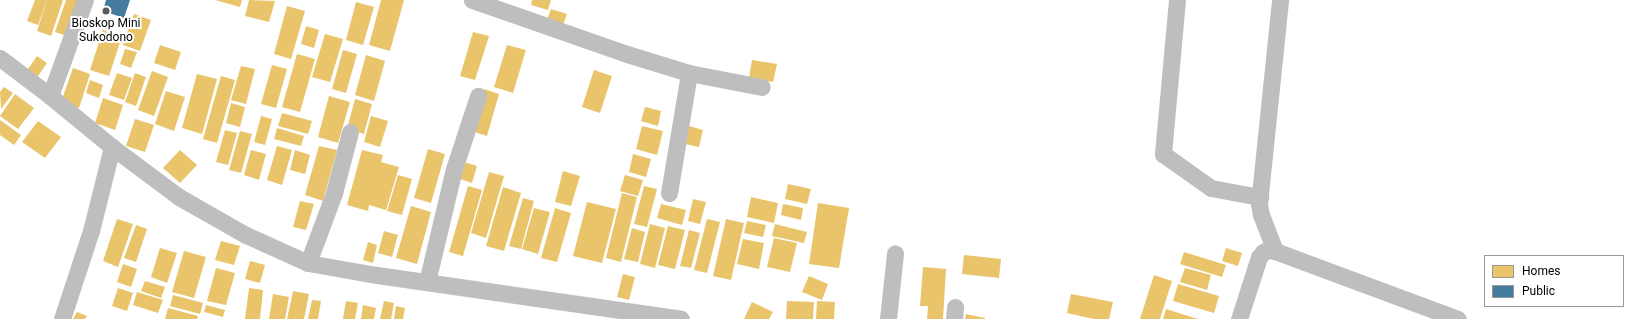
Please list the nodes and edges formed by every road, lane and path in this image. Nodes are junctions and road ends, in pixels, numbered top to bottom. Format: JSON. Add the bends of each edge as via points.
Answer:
{"nodes":[{"id":1,"x":85,"y":0,"type":"edge"},
{"id":2,"x":472,"y":0,"type":"edge"},
{"id":3,"x":1178,"y":0,"type":"edge"},
{"id":4,"x":1280,"y":0,"type":"edge"},
{"id":5,"x":0,"y":58,"type":"edge"},
{"id":6,"x":689,"y":73,"type":"junction"},
{"id":7,"x":762,"y":87,"type":"dead end"},
{"id":8,"x":50,"y":96,"type":"junction"},
{"id":9,"x":478,"y":96,"type":"dead end"},
{"id":10,"x":350,"y":132,"type":"dead end"},
{"id":11,"x":112,"y":147,"type":"junction"},
{"id":12,"x":669,"y":193,"type":"dead end"},
{"id":13,"x":1260,"y":197,"type":"junction"},
{"id":14,"x":1275,"y":251,"type":"junction"},
{"id":15,"x":895,"y":253,"type":"dead end"},
{"id":16,"x":308,"y":263,"type":"junction"},
{"id":17,"x":427,"y":282,"type":"junction"},
{"id":18,"x":660,"y":317,"type":"edge"},
{"id":19,"x":62,"y":319,"type":"edge"},
{"id":20,"x":681,"y":319,"type":"edge"},
{"id":21,"x":888,"y":319,"type":"edge"},
{"id":22,"x":1239,"y":319,"type":"edge"},
{"id":23,"x":1458,"y":319,"type":"edge"}],
"edges":[{"from":1,"to":8,"type":"street"},
{"from":2,"to":6,"type":"street"},
{"from":3,"to":13,"type":"street","via":[[1163,154],[1211,188]]},
{"from":4,"to":13,"type":"street"},
{"from":5,"to":8,"type":"street"},
{"from":6,"to":7,"type":"street"},
{"from":6,"to":12,"type":"street"},
{"from":8,"to":11,"type":"street"},
{"from":9,"to":17,"type":"street","via":[[454,169]]},
{"from":10,"to":16,"type":"street","via":[[334,193]]},
{"from":11,"to":16,"type":"street","via":[[179,197],[246,236]]},
{"from":11,"to":19,"type":"street","via":[[91,231]]},
{"from":13,"to":14,"type":"street","via":[[1261,215]]},
{"from":14,"to":22,"type":"street","via":[[1263,252],[1259,256]]},
{"from":14,"to":23,"type":"street"},
{"from":15,"to":21,"type":"street"},
{"from":16,"to":17,"type":"street"},
{"from":17,"to":18,"type":"street"},
{"from":18,"to":20,"type":"street"}]}
